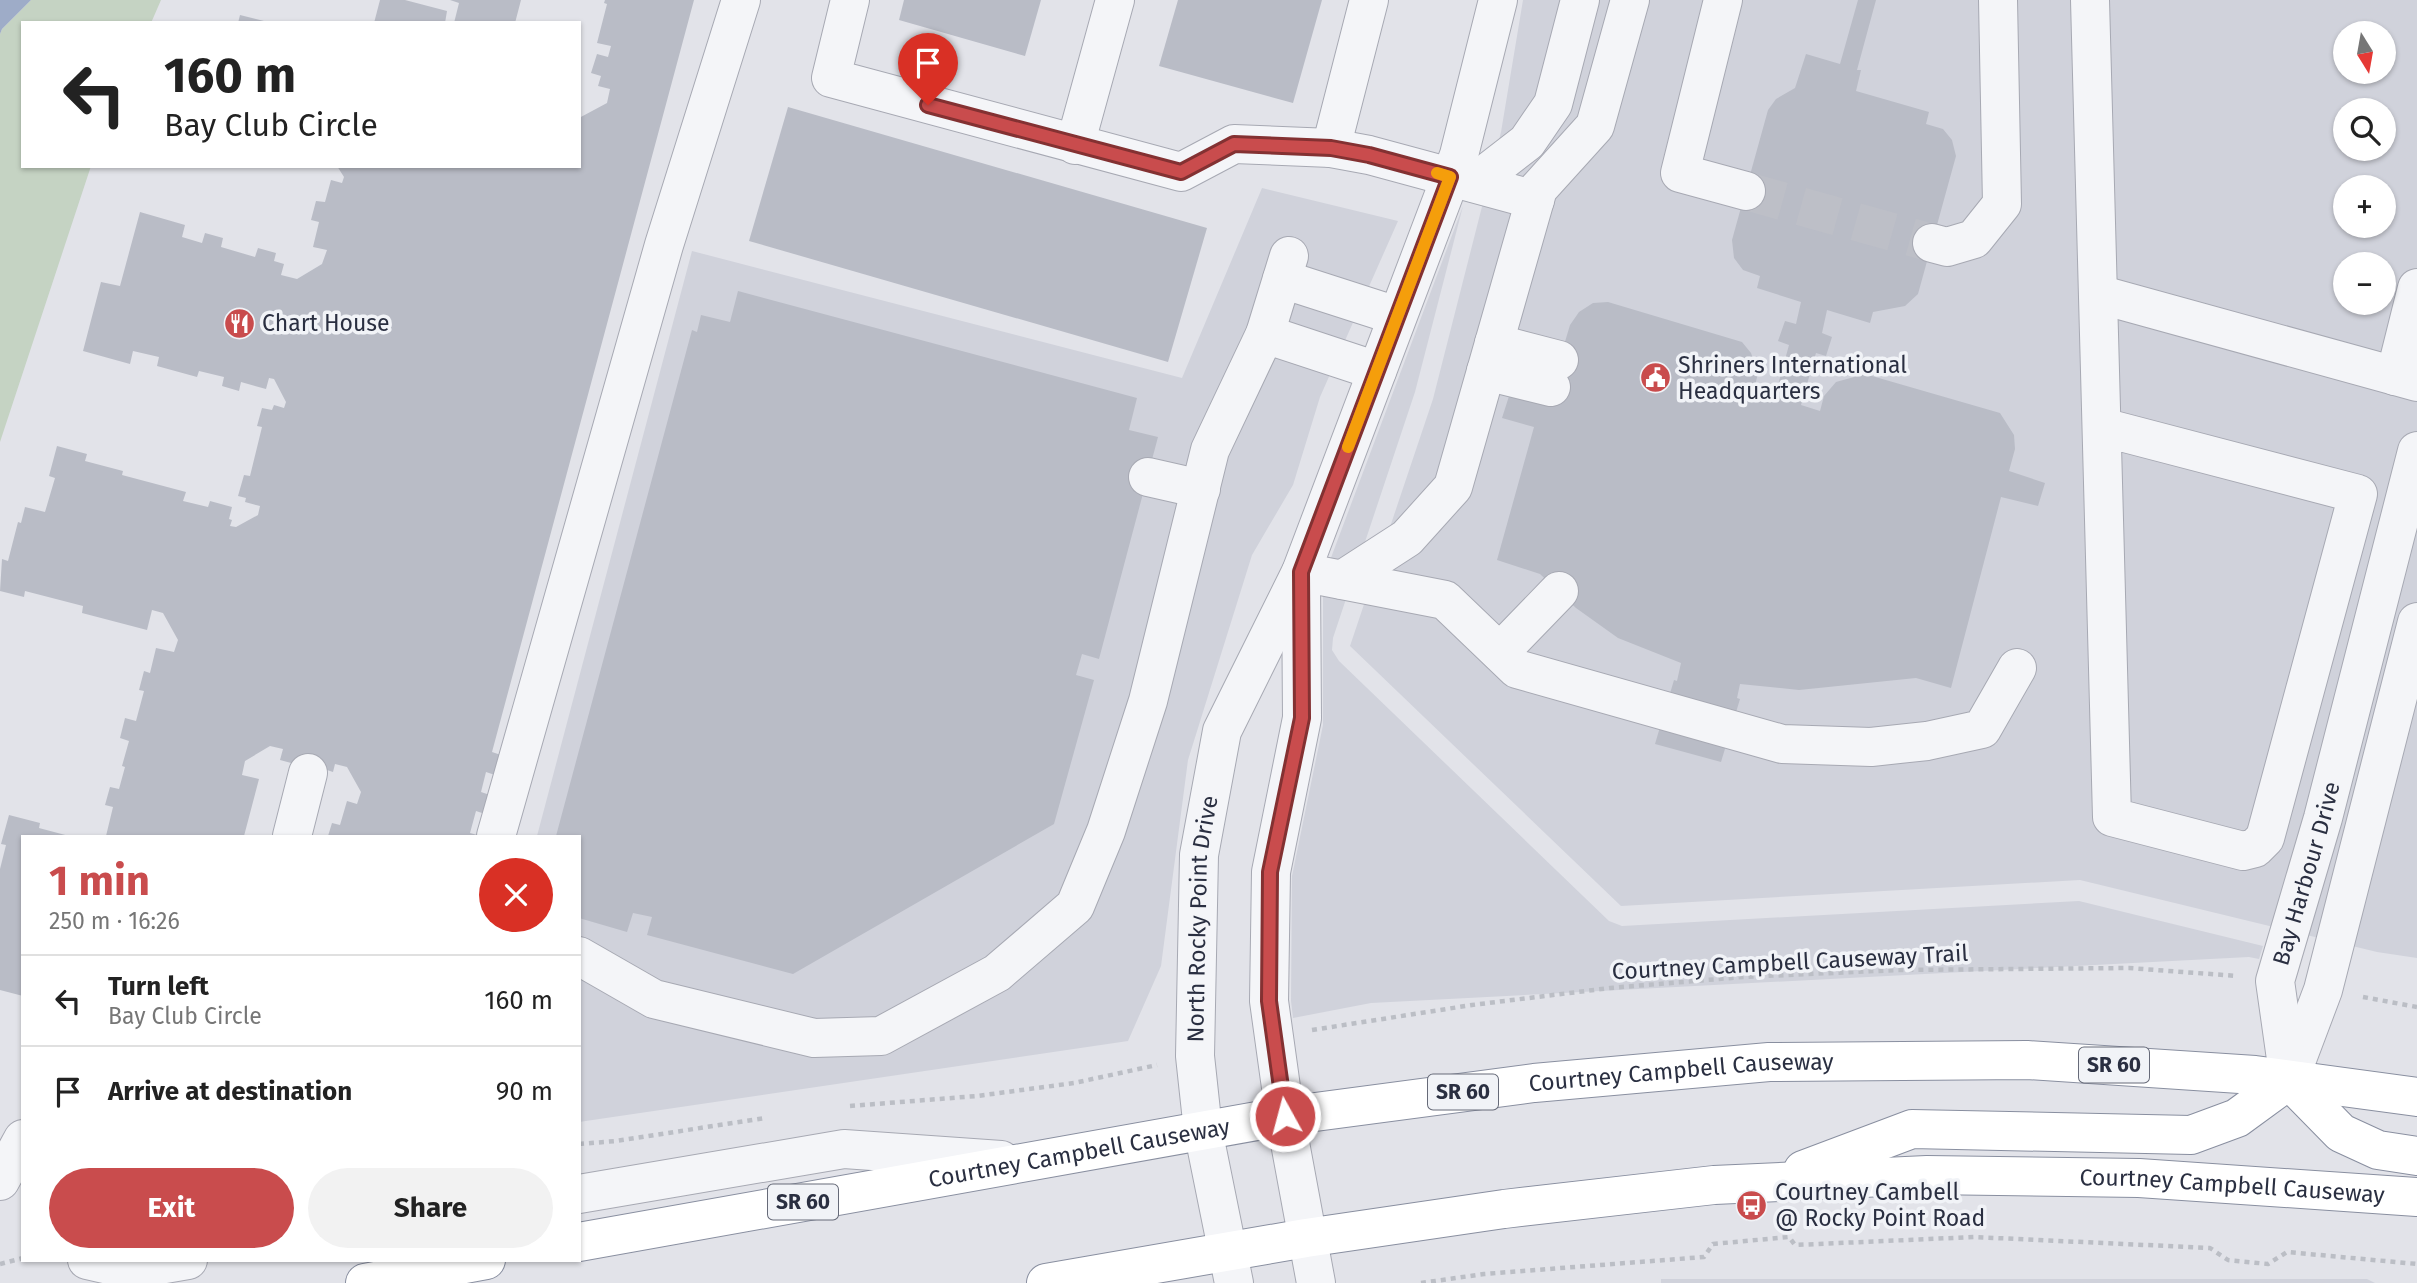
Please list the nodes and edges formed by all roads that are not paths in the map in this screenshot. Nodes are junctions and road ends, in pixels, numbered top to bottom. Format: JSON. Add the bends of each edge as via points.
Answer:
{"nodes":[{"id":1,"x":741,"y":0,"type":"edge"},
{"id":2,"x":850,"y":0,"type":"edge"},
{"id":3,"x":1115,"y":0,"type":"edge"},
{"id":4,"x":1369,"y":0,"type":"edge"},
{"id":5,"x":1497,"y":0,"type":"edge"},
{"id":6,"x":1580,"y":0,"type":"edge"},
{"id":7,"x":1630,"y":0,"type":"edge"},
{"id":8,"x":1723,"y":0,"type":"edge"},
{"id":9,"x":1998,"y":0,"type":"edge"},
{"id":10,"x":2090,"y":0,"type":"edge"},
{"id":11,"x":1075,"y":145,"type":"junction"},
{"id":12,"x":1331,"y":148,"type":"junction"},
{"id":13,"x":1462,"y":180,"type":"junction"},
{"id":14,"x":1745,"y":191,"type":"tunnel mouth"},
{"id":15,"x":1535,"y":200,"type":"junction"},
{"id":16,"x":1932,"y":243,"type":"tunnel mouth"},
{"id":17,"x":2417,"y":288,"type":"edge"},
{"id":18,"x":2098,"y":294,"type":"junction"},
{"id":19,"x":1398,"y":316,"type":"junction"},
{"id":20,"x":1265,"y":334,"type":"junction"},
{"id":21,"x":1490,"y":357,"type":"junction"},
{"id":22,"x":1377,"y":371,"type":"junction"},
{"id":23,"x":1555,"y":373,"type":"dead end"},
{"id":24,"x":2406,"y":379,"type":"edge"},
{"id":25,"x":2102,"y":426,"type":"junction"},
{"id":26,"x":2417,"y":452,"type":"edge"},
{"id":27,"x":1148,"y":477,"type":"dead end"},
{"id":28,"x":1200,"y":489,"type":"junction"},
{"id":29,"x":1301,"y":572,"type":"junction"},
{"id":30,"x":1342,"y":580,"type":"junction"},
{"id":31,"x":1559,"y":591,"type":"dead end"},
{"id":32,"x":2417,"y":622,"type":"edge"},
{"id":33,"x":2320,"y":638,"type":"junction"},
{"id":34,"x":2367,"y":650,"type":"junction"},
{"id":35,"x":1500,"y":652,"type":"junction"},
{"id":36,"x":2412,"y":659,"type":"edge"},
{"id":37,"x":2017,"y":668,"type":"dead end"},
{"id":38,"x":308,"y":773,"type":"dead end"},
{"id":39,"x":292,"y":835,"type":"edge"},
{"id":40,"x":496,"y":835,"type":"edge"},
{"id":41,"x":581,"y":957,"type":"edge"},
{"id":42,"x":2289,"y":1080,"type":"junction"},
{"id":43,"x":2417,"y":1097,"type":"edge"},
{"id":44,"x":1285,"y":1116,"type":"junction"},
{"id":45,"x":21,"y":1119,"type":"edge"},
{"id":46,"x":0,"y":1127,"type":"edge"},
{"id":47,"x":1203,"y":1130,"type":"junction"},
{"id":48,"x":21,"y":1143,"type":"edge"},
{"id":49,"x":2417,"y":1156,"type":"edge"},
{"id":50,"x":1028,"y":1162,"type":"junction"},
{"id":51,"x":0,"y":1181,"type":"edge"},
{"id":52,"x":1769,"y":1182,"type":"junction"},
{"id":53,"x":581,"y":1194,"type":"edge"},
{"id":54,"x":2417,"y":1197,"type":"edge"},
{"id":55,"x":1306,"y":1238,"type":"junction"},
{"id":56,"x":581,"y":1242,"type":"edge"},
{"id":57,"x":96,"y":1262,"type":"edge"},
{"id":58,"x":177,"y":1262,"type":"edge"},
{"id":59,"x":475,"y":1262,"type":"edge"},
{"id":60,"x":1231,"y":1267,"type":"edge"},
{"id":61,"x":365,"y":1283,"type":"edge"},
{"id":62,"x":1046,"y":1283,"type":"edge"},
{"id":63,"x":1316,"y":1283,"type":"edge"}],
"edges":[{"from":1,"to":40,"type":"street","via":[[664,245]]},
{"from":2,"to":11,"type":"street","via":[[831,78]]},
{"from":3,"to":11,"type":"street"},
{"from":4,"to":12,"type":"street"},
{"from":5,"to":13,"type":"street","name":"North Rocky Point Drive","via":[[1459,155]]},
{"from":6,"to":13,"type":"street","via":[[1553,104],[1527,142]]},
{"from":7,"to":15,"type":"street","via":[[1595,126],[1538,189]]},
{"from":8,"to":14,"type":"street","via":[[1680,173]]},
{"from":9,"to":16,"type":"street","via":[[2002,204],[1974,239],[1947,247]]},
{"from":10,"to":18,"type":"street"},
{"from":11,"to":12,"type":"street","via":[[1181,172],[1234,144]]},
{"from":12,"to":13,"type":"street"},
{"from":13,"to":15,"type":"street"},
{"from":13,"to":19,"type":"street","name":"North Rocky Point Drive"},
{"from":15,"to":21,"type":"street"},
{"from":17,"to":24,"type":"street"},
{"from":18,"to":24,"type":"street"},
{"from":18,"to":25,"type":"street"},
{"from":19,"to":20,"type":"street","via":[[1286,267]]},
{"from":19,"to":22,"type":"street","name":"North Rocky Point Drive"},
{"from":20,"to":22,"type":"street"},
{"from":20,"to":28,"type":"street","via":[[1210,450]]},
{"from":21,"to":23,"type":"street"},
{"from":21,"to":30,"type":"street","via":[[1453,487],[1407,538]]},
{"from":22,"to":29,"type":"street","name":"North Rocky Point Drive"},
{"from":25,"to":33,"type":"street","via":[[2358,494]]},
{"from":25,"to":33,"type":"street","via":[[2112,817],[2244,850],[2255,848],[2265,838]]},
{"from":26,"to":34,"type":"street","name":"Bay Harbour Drive"},
{"from":27,"to":28,"type":"street"},
{"from":28,"to":41,"type":"street","via":[[1148,701],[1106,831],[1075,906],[997,974],[881,1036],[814,1038],[654,999]]},
{"from":29,"to":30,"type":"street"},
{"from":29,"to":44,"type":"street","name":"North Rocky Point Drive","via":[[1302,718],[1270,872],[1269,1001]]},
{"from":29,"to":47,"type":"street","name":"North Rocky Point Drive","via":[[1222,731],[1202,843],[1195,1056]]},
{"from":30,"to":35,"type":"street","via":[[1445,600]]},
{"from":31,"to":35,"type":"street"},
{"from":32,"to":36,"type":"street","name":"Bay Harbour Drive"},
{"from":33,"to":34,"type":"street"},
{"from":34,"to":36,"type":"street"},
{"from":34,"to":42,"type":"street","name":"Bay Harbour Drive","via":[[2275,981]]},
{"from":35,"to":37,"type":"street","via":[[1517,669],[1782,744],[1871,747],[1982,729]]},
{"from":36,"to":42,"type":"street","name":"Bay Harbour Drive","via":[[2323,990]]},
{"from":38,"to":39,"type":"street"},
{"from":42,"to":43,"type":"highway","name":"Courtney Campbell Causeway","number":"SR 60"},
{"from":42,"to":44,"type":"highway","name":"Courtney Campbell Causeway","number":"SR 60","via":[[2027,1060],[1769,1062],[1534,1083]]},
{"from":42,"to":49,"type":"highway","via":[[2341,1133],[2378,1150]]},
{"from":42,"to":52,"type":"highway","via":[[2237,1118],[2191,1135],[1912,1129]]},
{"from":44,"to":47,"type":"highway","name":"Courtney Campbell Causeway","number":"SR 60"},
{"from":44,"to":55,"type":"street","name":"North Rocky Point Drive"},
{"from":45,"to":46,"type":"street"},
{"from":47,"to":50,"type":"highway","name":"Courtney Campbell Causeway","number":"SR 60"},
{"from":47,"to":60,"type":"street","name":"North Rocky Point Drive"},
{"from":48,"to":51,"type":"street"},
{"from":50,"to":53,"type":"street","via":[[844,1149]]},
{"from":50,"to":56,"type":"highway","name":"Courtney Campbell Causeway","number":"SR 60"},
{"from":52,"to":54,"type":"highway","name":"Courtney Campbell Causeway","via":[[1927,1175],[2139,1178]]},
{"from":52,"to":55,"type":"highway","name":"Courtney Campbell Causeway","via":[[1530,1206]]},
{"from":55,"to":60,"type":"highway","name":"Courtney Campbell Causeway"},
{"from":55,"to":63,"type":"street","name":"North Rocky Point Drive"},
{"from":57,"to":58,"type":"street","via":[[131,1270]]},
{"from":59,"to":61,"type":"highway"},
{"from":60,"to":62,"type":"highway","name":"Courtney Campbell Causeway"}]}
